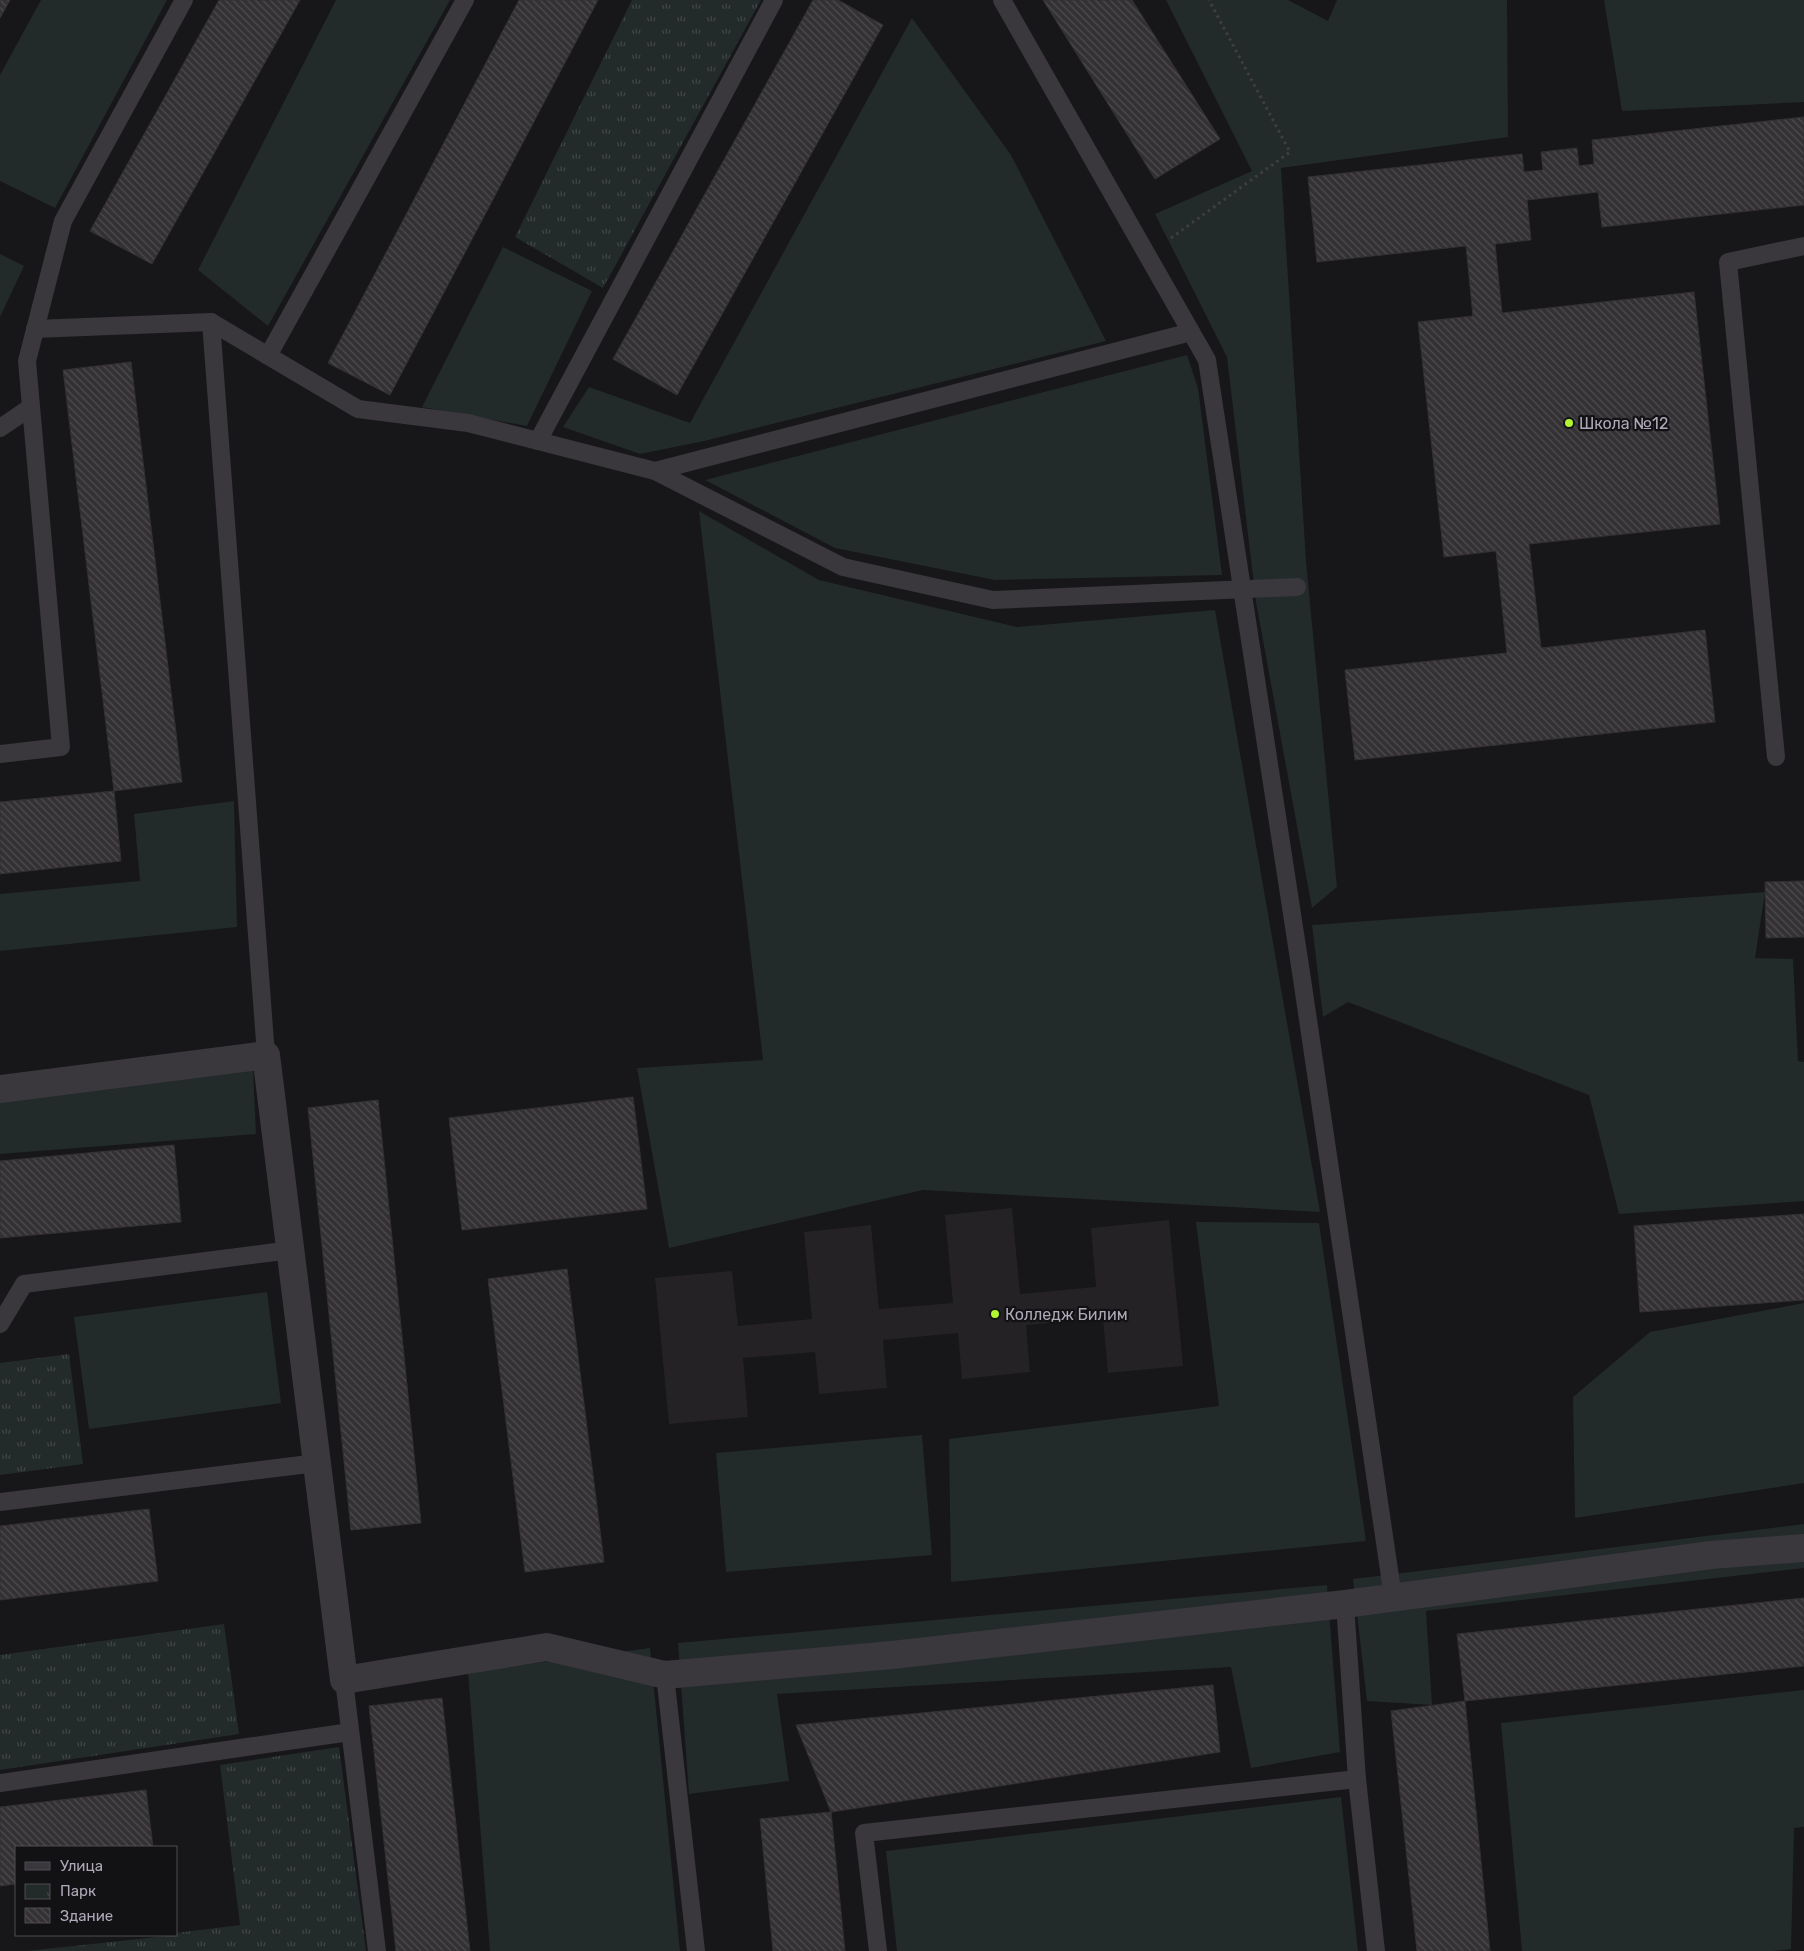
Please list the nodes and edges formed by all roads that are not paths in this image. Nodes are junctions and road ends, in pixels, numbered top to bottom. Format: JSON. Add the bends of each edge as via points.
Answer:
{"nodes":[{"id":1,"x":184,"y":0,"type":"edge"},
{"id":2,"x":465,"y":0,"type":"edge"},
{"id":3,"x":774,"y":0,"type":"edge"},
{"id":4,"x":1002,"y":0,"type":"edge"},
{"id":5,"x":1804,"y":246,"type":"edge"},
{"id":6,"x":211,"y":322,"type":"junction"},
{"id":7,"x":35,"y":329,"type":"junction"},
{"id":8,"x":1191,"y":332,"type":"junction"},
{"id":9,"x":268,"y":356,"type":"junction"},
{"id":10,"x":31,"y":407,"type":"junction"},
{"id":11,"x":0,"y":428,"type":"edge"},
{"id":12,"x":538,"y":441,"type":"junction"},
{"id":13,"x":655,"y":472,"type":"junction"},
{"id":14,"x":1297,"y":587,"type":"dead end"},
{"id":15,"x":1242,"y":589,"type":"junction"},
{"id":16,"x":0,"y":754,"type":"edge"},
{"id":17,"x":1776,"y":757,"type":"dead end"},
{"id":18,"x":266,"y":1055,"type":"junction"},
{"id":19,"x":0,"y":1089,"type":"edge"},
{"id":20,"x":290,"y":1250,"type":"junction"},
{"id":21,"x":0,"y":1324,"type":"edge"},
{"id":22,"x":317,"y":1463,"type":"junction"},
{"id":23,"x":0,"y":1502,"type":"edge"},
{"id":24,"x":1804,"y":1548,"type":"edge"},
{"id":25,"x":1393,"y":1597,"type":"junction"},
{"id":26,"x":1345,"y":1604,"type":"junction"},
{"id":27,"x":665,"y":1675,"type":"junction"},
{"id":28,"x":344,"y":1680,"type":"junction"},
{"id":29,"x":350,"y":1732,"type":"junction"},
{"id":30,"x":1358,"y":1780,"type":"junction"},
{"id":31,"x":0,"y":1783,"type":"edge"},
{"id":32,"x":377,"y":1951,"type":"edge"},
{"id":33,"x":696,"y":1951,"type":"edge"},
{"id":34,"x":878,"y":1951,"type":"edge"},
{"id":35,"x":1376,"y":1951,"type":"edge"}],
"edges":[{"from":1,"to":7,"type":"lane","via":[[63,221]]},
{"from":2,"to":9,"type":"lane"},
{"from":3,"to":12,"type":"lane"},
{"from":4,"to":8,"type":"lane"},
{"from":5,"to":17,"type":"lane","via":[[1728,262]]},
{"from":6,"to":7,"type":"lane"},
{"from":6,"to":9,"type":"lane"},
{"from":6,"to":18,"type":"lane"},
{"from":7,"to":10,"type":"lane","via":[[27,361]]},
{"from":8,"to":13,"type":"lane"},
{"from":8,"to":15,"type":"lane","via":[[1207,360]]},
{"from":9,"to":12,"type":"lane","via":[[358,409],[468,423]]},
{"from":10,"to":11,"type":"lane"},
{"from":10,"to":16,"type":"lane","via":[[61,747]]},
{"from":12,"to":13,"type":"lane"},
{"from":13,"to":15,"type":"lane","via":[[843,567],[993,600]]},
{"from":14,"to":15,"type":"lane"},
{"from":15,"to":25,"type":"lane"},
{"from":18,"to":19,"type":"street"},
{"from":18,"to":20,"type":"street"},
{"from":20,"to":21,"type":"lane","via":[[24,1284]]},
{"from":20,"to":22,"type":"street"},
{"from":22,"to":23,"type":"lane"},
{"from":22,"to":28,"type":"street"},
{"from":24,"to":25,"type":"street","via":[[1711,1555]]},
{"from":25,"to":26,"type":"street"},
{"from":26,"to":27,"type":"street","via":[[892,1655]]},
{"from":26,"to":30,"type":"lane"},
{"from":27,"to":28,"type":"street","via":[[547,1647]]},
{"from":27,"to":33,"type":"lane"},
{"from":28,"to":29,"type":"lane"},
{"from":29,"to":31,"type":"lane"},
{"from":29,"to":32,"type":"lane"},
{"from":30,"to":34,"type":"lane","via":[[864,1833]]},
{"from":30,"to":35,"type":"lane"}]}
